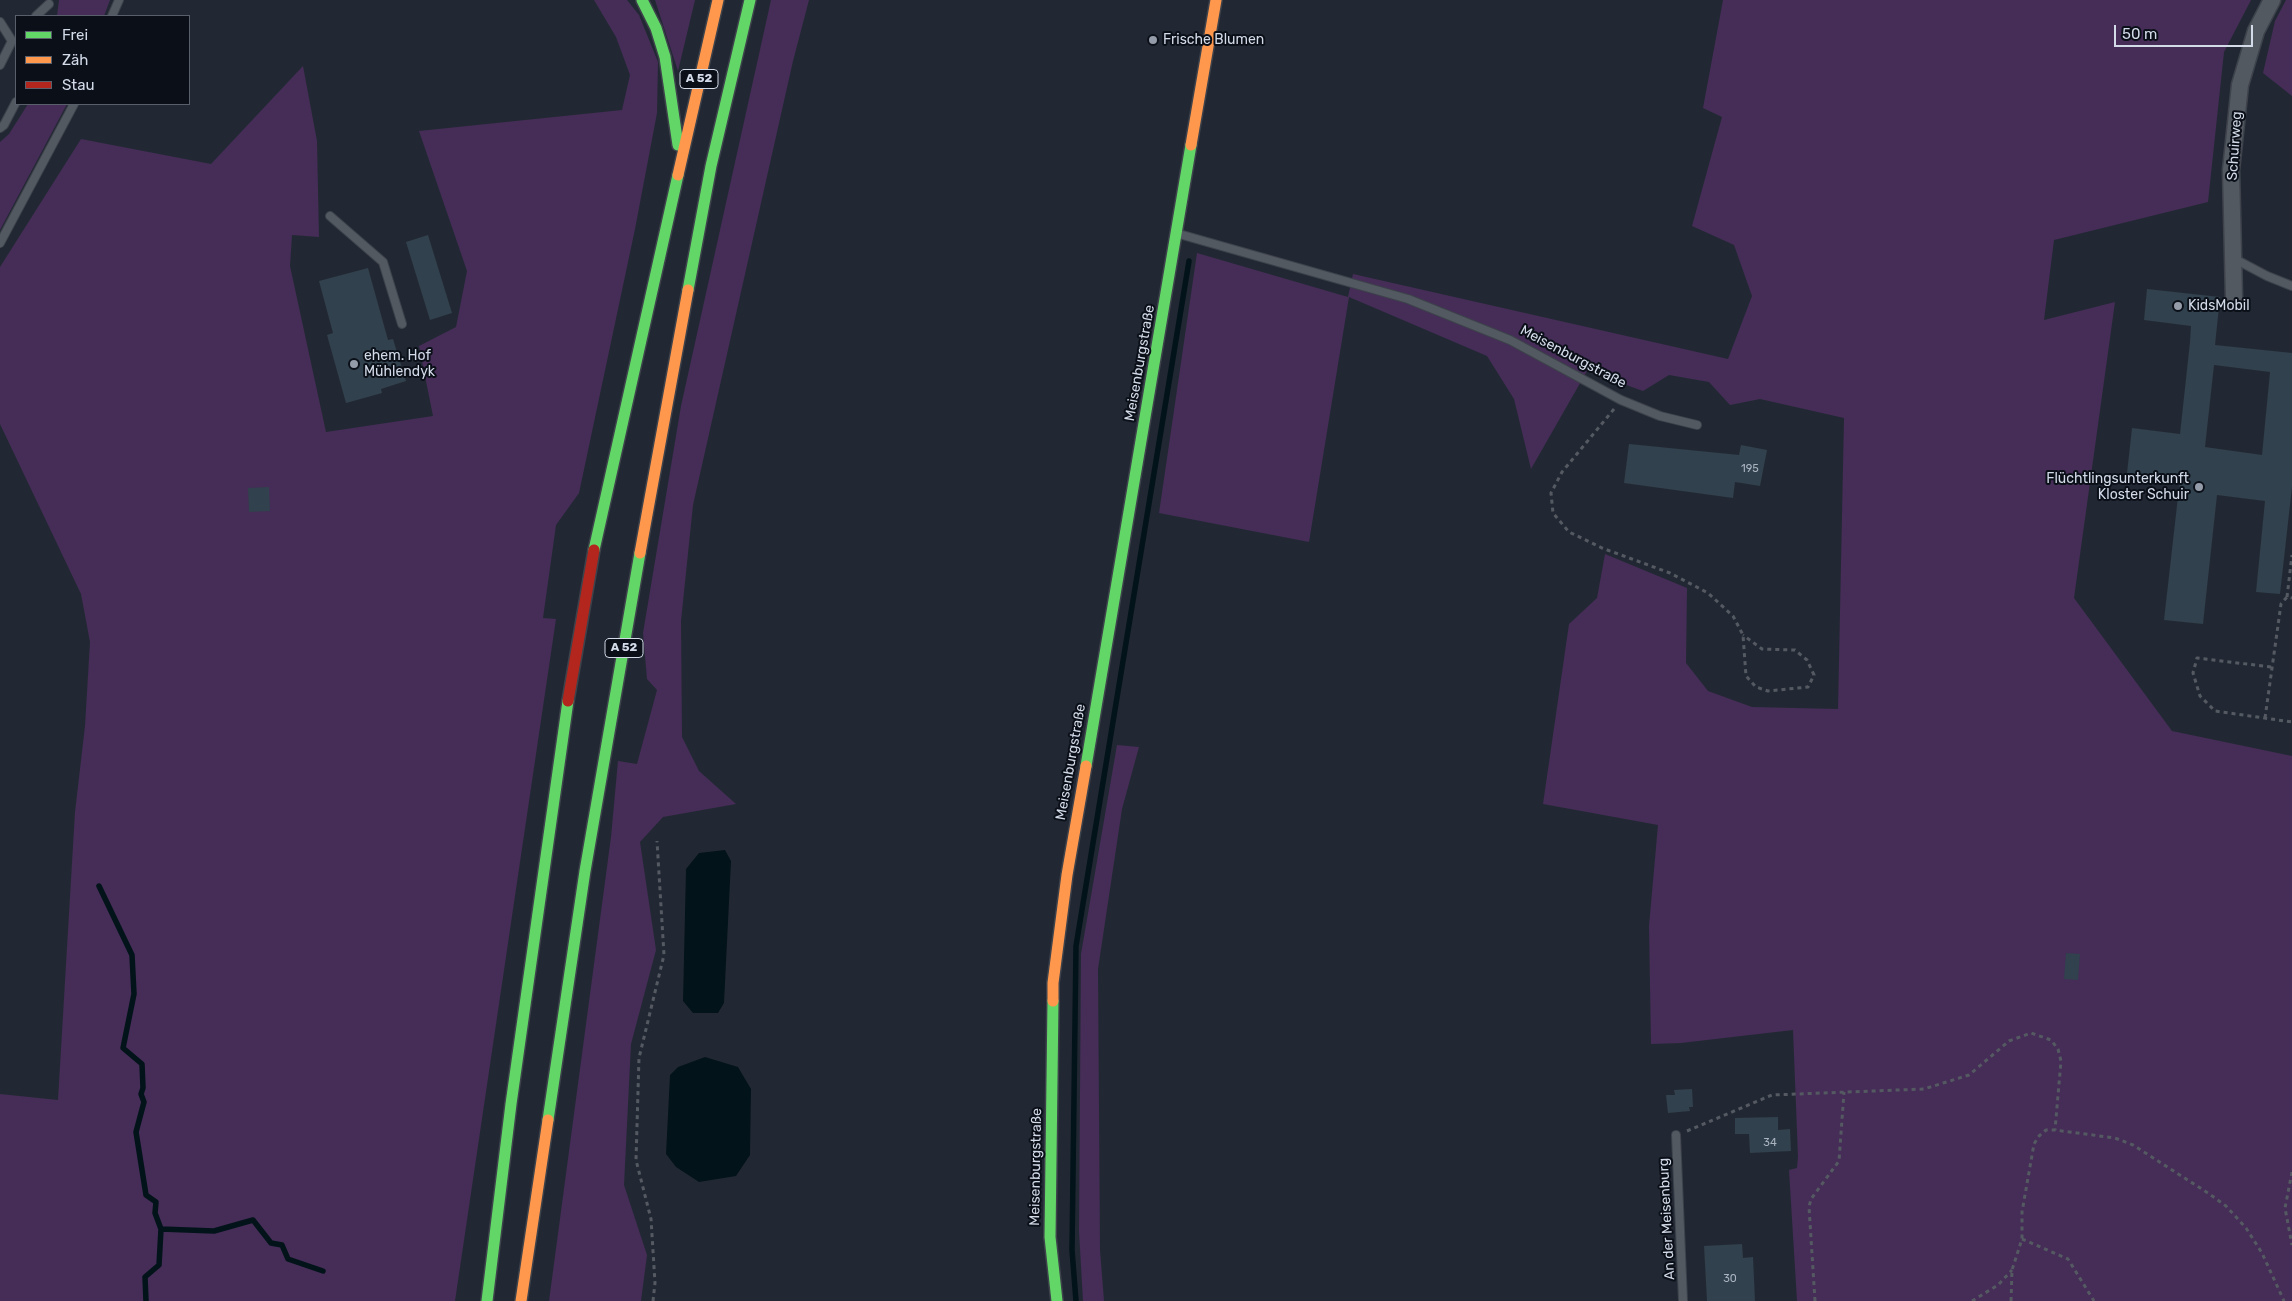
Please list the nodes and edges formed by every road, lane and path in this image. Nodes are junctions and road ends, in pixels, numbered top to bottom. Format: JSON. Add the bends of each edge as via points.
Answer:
{"nodes":[{"id":1,"x":119,"y":0,"type":"edge"},
{"id":2,"x":642,"y":0,"type":"edge"},
{"id":3,"x":718,"y":0,"type":"edge"},
{"id":4,"x":750,"y":0,"type":"edge"},
{"id":5,"x":1216,"y":0,"type":"edge"},
{"id":6,"x":2272,"y":0,"type":"edge"},
{"id":7,"x":50,"y":2,"type":"edge"},
{"id":8,"x":37,"y":15,"type":"edge"},
{"id":9,"x":47,"y":15,"type":"edge"},
{"id":10,"x":112,"y":15,"type":"edge"},
{"id":11,"x":0,"y":22,"type":"edge"},
{"id":12,"x":14,"y":39,"type":"edge"},
{"id":13,"x":0,"y":65,"type":"edge"},
{"id":14,"x":15,"y":104,"type":"edge"},
{"id":15,"x":73,"y":105,"type":"edge"},
{"id":16,"x":0,"y":128,"type":"edge"},
{"id":17,"x":681,"y":158,"type":"junction"},
{"id":18,"x":330,"y":216,"type":"dead end"},
{"id":19,"x":1178,"y":233,"type":"junction"},
{"id":20,"x":0,"y":243,"type":"edge"},
{"id":21,"x":2232,"y":257,"type":"junction"},
{"id":22,"x":2292,"y":286,"type":"edge"},
{"id":23,"x":2234,"y":298,"type":"dead end"},
{"id":24,"x":402,"y":324,"type":"dead end"},
{"id":25,"x":1621,"y":400,"type":"junction"},
{"id":26,"x":1697,"y":425,"type":"dead end"},
{"id":27,"x":2292,"y":555,"type":"edge"},
{"id":28,"x":2290,"y":597,"type":"edge"},
{"id":29,"x":1743,"y":635,"type":"junction"},
{"id":30,"x":2271,"y":667,"type":"junction"},
{"id":31,"x":2265,"y":718,"type":"junction"},
{"id":32,"x":2292,"y":722,"type":"edge"},
{"id":33,"x":657,"y":841,"type":"dead end"},
{"id":34,"x":1844,"y":1092,"type":"junction"},
{"id":35,"x":2055,"y":1130,"type":"junction"},
{"id":36,"x":1676,"y":1135,"type":"joint"},
{"id":37,"x":2292,"y":1172,"type":"edge"},
{"id":38,"x":2022,"y":1239,"type":"junction"},
{"id":39,"x":2292,"y":1245,"type":"edge"},
{"id":40,"x":2012,"y":1270,"type":"junction"},
{"id":41,"x":487,"y":1301,"type":"edge"},
{"id":42,"x":522,"y":1301,"type":"edge"},
{"id":43,"x":653,"y":1301,"type":"edge"},
{"id":44,"x":1057,"y":1301,"type":"edge"},
{"id":45,"x":1683,"y":1301,"type":"edge"},
{"id":46,"x":1815,"y":1301,"type":"edge"},
{"id":47,"x":1972,"y":1301,"type":"edge"},
{"id":48,"x":2011,"y":1301,"type":"edge"},
{"id":49,"x":2094,"y":1301,"type":"edge"},
{"id":50,"x":2284,"y":1301,"type":"edge"}],
"edges":[{"from":1,"to":10,"type":"lane"},
{"from":2,"to":17,"type":"main road","via":[[665,56]]},
{"from":3,"to":17,"type":"main road","number":"A 52"},
{"from":4,"to":42,"type":"main road","number":"A 52","via":[[711,166],[643,538],[585,871]]},
{"from":5,"to":19,"type":"main road","name":"Meisenburgstraße"},
{"from":6,"to":21,"type":"street","name":"Schuirweg","via":[[2256,31],[2240,85],[2231,170]]},
{"from":7,"to":8,"type":"lane"},
{"from":7,"to":9,"type":"lane"},
{"from":11,"to":12,"type":"lane"},
{"from":12,"to":13,"type":"lane"},
{"from":14,"to":16,"type":"lane"},
{"from":15,"to":20,"type":"lane"},
{"from":17,"to":41,"type":"main road","number":"A 52","via":[[598,529],[562,738]]},
{"from":18,"to":24,"type":"lane","via":[[383,262]]},
{"from":19,"to":25,"type":"lane","name":"Meisenburgstraße","via":[[1408,299],[1510,340]]},
{"from":19,"to":44,"type":"main road","name":"Meisenburgstraße","via":[[1067,875],[1053,983],[1050,1237]]},
{"from":21,"to":22,"type":"lane"},
{"from":21,"to":23,"type":"street","name":"Schuirweg"},
{"from":25,"to":26,"type":"lane","name":"Meisenburgstraße","via":[[1660,416]]},
{"from":25,"to":29,"type":"path","via":[[1562,472],[1552,493],[1553,514],[1569,532],[1708,592],[1733,616]]},
{"from":27,"to":28,"type":"path"},
{"from":28,"to":30,"type":"path","via":[[2281,604]]},
{"from":29,"to":29,"type":"path","via":[[1762,649],[1795,650],[1807,660],[1814,675],[1808,687],[1768,691],[1756,687],[1746,676]]},
{"from":30,"to":31,"type":"path"},
{"from":30,"to":31,"type":"path","via":[[2196,658],[2192,673],[2200,696],[2215,711]]},
{"from":31,"to":32,"type":"path"},
{"from":33,"to":43,"type":"path","via":[[664,955],[639,1058],[636,1160],[651,1219]]},
{"from":34,"to":35,"type":"path","via":[[1924,1089],[1942,1084],[1969,1075],[2009,1041],[2031,1033],[2050,1040],[2058,1049],[2061,1061]]},
{"from":34,"to":36,"type":"path","via":[[1772,1094]]},
{"from":34,"to":46,"type":"path","via":[[1840,1161],[1809,1207]]},
{"from":35,"to":38,"type":"path","via":[[2046,1130],[2034,1144],[2022,1212]]},
{"from":35,"to":50,"type":"path","via":[[2115,1138],[2133,1145],[2226,1206],[2262,1253]]},
{"from":36,"to":45,"type":"lane","name":"An der Meisenburg"},
{"from":37,"to":39,"type":"path","via":[[2285,1208]]},
{"from":38,"to":40,"type":"path"},
{"from":38,"to":49,"type":"path","via":[[2068,1259]]},
{"from":40,"to":47,"type":"path","via":[[1998,1285]]},
{"from":40,"to":48,"type":"path"}]}
